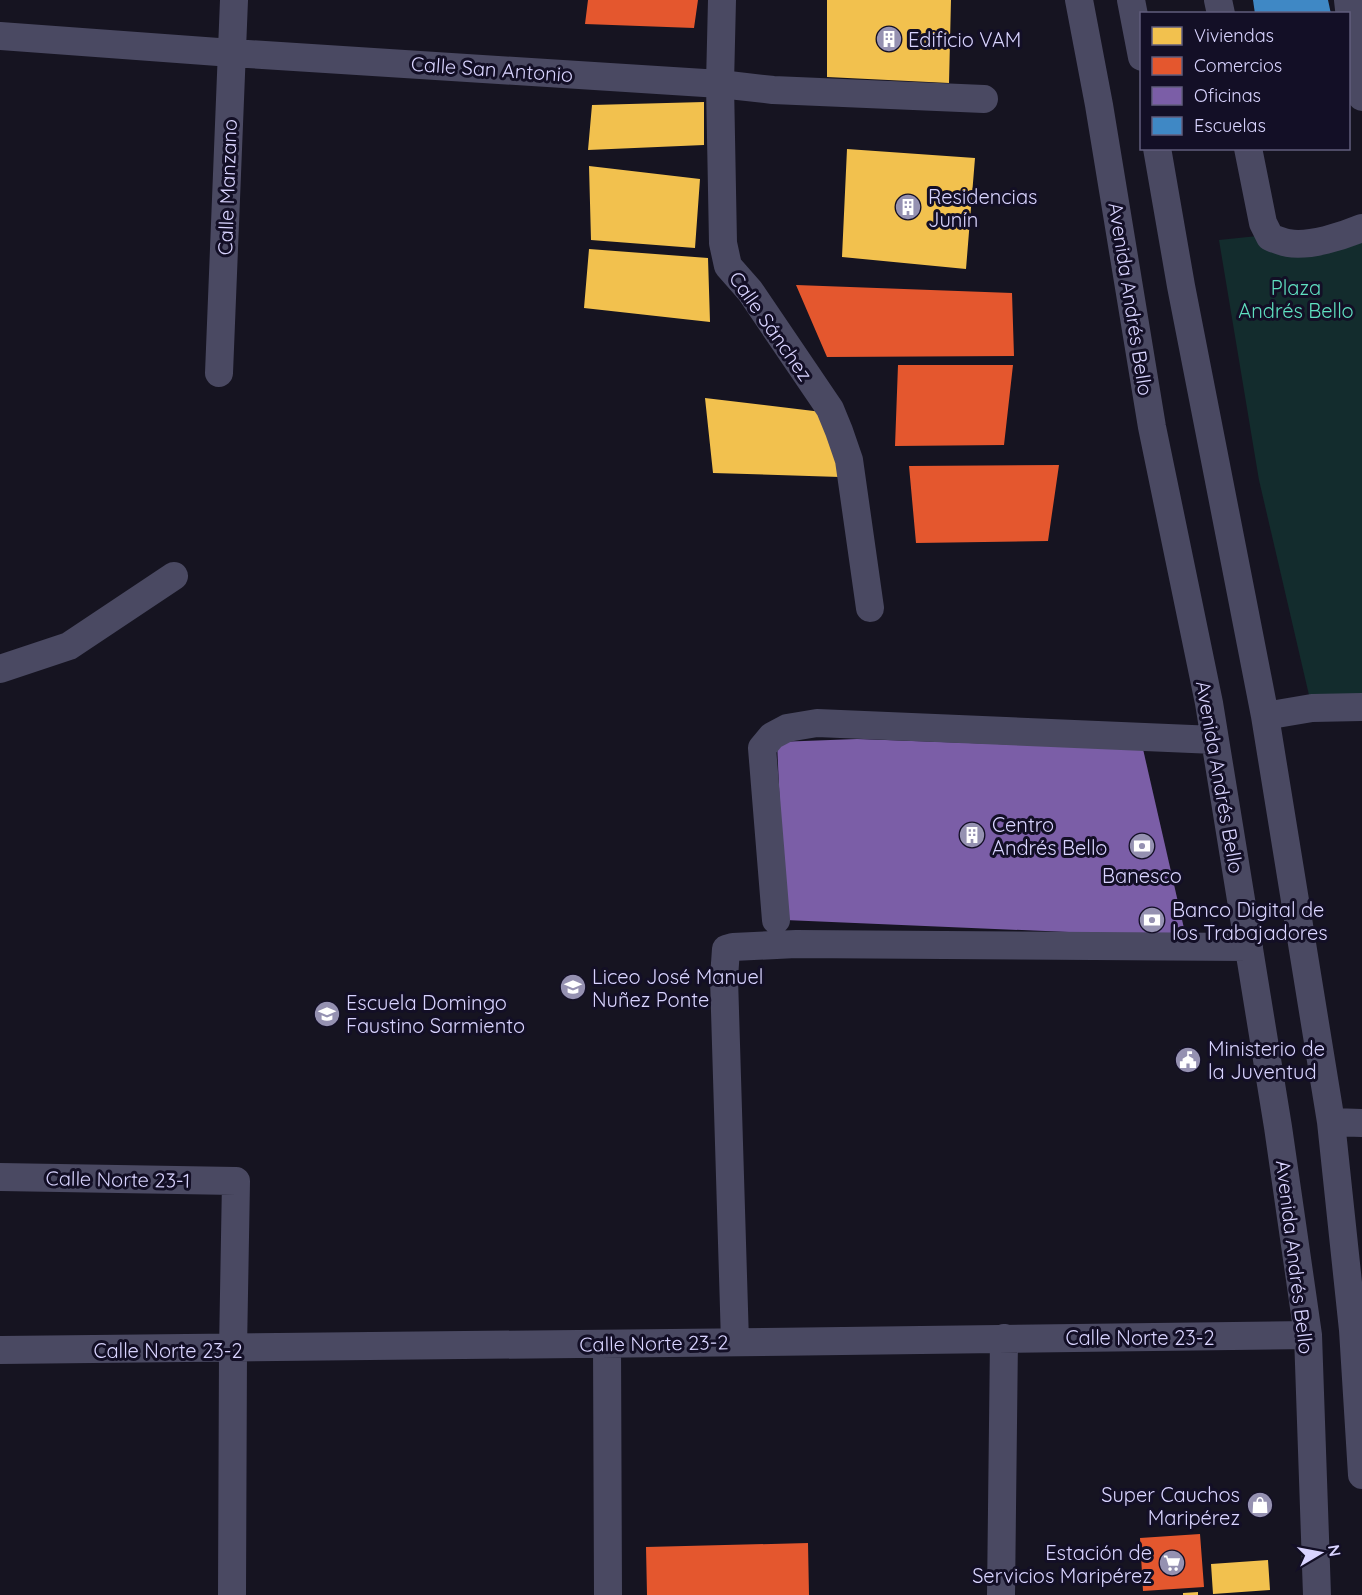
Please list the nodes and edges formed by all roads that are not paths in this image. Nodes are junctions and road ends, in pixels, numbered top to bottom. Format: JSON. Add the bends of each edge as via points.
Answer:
{"nodes":[{"id":1,"x":234,"y":0,"type":"edge"},
{"id":2,"x":722,"y":0,"type":"edge"},
{"id":3,"x":1079,"y":0,"type":"edge"},
{"id":4,"x":1131,"y":0,"type":"edge"},
{"id":5,"x":1350,"y":24,"type":"edge"},
{"id":6,"x":0,"y":36,"type":"edge"},
{"id":7,"x":1140,"y":47,"type":"edge"},
{"id":8,"x":232,"y":53,"type":"junction"},
{"id":9,"x":720,"y":84,"type":"junction"},
{"id":10,"x":1362,"y":97,"type":"edge"},
{"id":11,"x":984,"y":99,"type":"dead end"},
{"id":12,"x":1157,"y":150,"type":"edge"},
{"id":13,"x":1248,"y":150,"type":"edge"},
{"id":14,"x":1362,"y":228,"type":"edge"},
{"id":15,"x":219,"y":373,"type":"dead end"},
{"id":16,"x":174,"y":576,"type":"dead end"},
{"id":17,"x":870,"y":608,"type":"dead end"},
{"id":18,"x":0,"y":669,"type":"edge"},
{"id":19,"x":1362,"y":707,"type":"edge"},
{"id":20,"x":1265,"y":716,"type":"junction"},
{"id":21,"x":1215,"y":740,"type":"junction"},
{"id":22,"x":776,"y":920,"type":"dead end"},
{"id":23,"x":1249,"y":947,"type":"junction"},
{"id":24,"x":1331,"y":1122,"type":"junction"},
{"id":25,"x":1362,"y":1123,"type":"edge"},
{"id":26,"x":0,"y":1177,"type":"edge"},
{"id":27,"x":1308,"y":1335,"type":"junction"},
{"id":28,"x":1004,"y":1338,"type":"junction"},
{"id":29,"x":735,"y":1342,"type":"junction"},
{"id":30,"x":607,"y":1344,"type":"junction"},
{"id":31,"x":0,"y":1350,"type":"edge"},
{"id":32,"x":233,"y":1350,"type":"junction"},
{"id":33,"x":1362,"y":1475,"type":"edge"},
{"id":34,"x":232,"y":1595,"type":"edge"},
{"id":35,"x":608,"y":1595,"type":"edge"},
{"id":36,"x":1001,"y":1595,"type":"edge"},
{"id":37,"x":1317,"y":1595,"type":"edge"}],
"edges":[{"from":1,"to":8,"type":"street","name":"Calle Manzano"},
{"from":2,"to":9,"type":"street","name":"Calle Sánchez"},
{"from":3,"to":21,"type":"street","name":"Avenida Andrés Bello","via":[[1152,426]]},
{"from":4,"to":7,"type":"street"},
{"from":5,"to":10,"type":"street"},
{"from":6,"to":8,"type":"street","name":"Calle San Antonio"},
{"from":8,"to":9,"type":"street","name":"Calle San Antonio"},
{"from":8,"to":15,"type":"street","name":"Calle Manzano"},
{"from":9,"to":11,"type":"street","name":"Calle San Antonio"},
{"from":9,"to":17,"type":"street","name":"Calle Sánchez","via":[[723,243],[728,266],[750,291],[830,409],[849,460]]},
{"from":12,"to":20,"type":"street"},
{"from":13,"to":14,"type":"street","via":[[1263,223],[1270,237],[1288,244],[1313,242]]},
{"from":16,"to":18,"type":"street","via":[[69,646]]},
{"from":19,"to":20,"type":"street","via":[[1312,708]]},
{"from":20,"to":24,"type":"street"},
{"from":21,"to":22,"type":"street","via":[[817,723],[787,728],[772,736],[762,748]]},
{"from":21,"to":23,"type":"street","name":"Avenida Andrés Bello"},
{"from":23,"to":27,"type":"street","name":"Avenida Andrés Bello"},
{"from":23,"to":29,"type":"street","via":[[796,944],[726,950]]},
{"from":24,"to":25,"type":"street"},
{"from":24,"to":33,"type":"street","via":[[1353,1330]]},
{"from":26,"to":32,"type":"street","name":"Calle Norte 23-1","via":[[236,1181]]},
{"from":27,"to":28,"type":"street","name":"Calle Norte 23-2"},
{"from":27,"to":37,"type":"street","name":"Avenida Andrés Bello"},
{"from":28,"to":29,"type":"street","name":"Calle Norte 23-2"},
{"from":28,"to":36,"type":"street"},
{"from":29,"to":30,"type":"street","name":"Calle Norte 23-2"},
{"from":30,"to":32,"type":"street","name":"Calle Norte 23-2"},
{"from":30,"to":35,"type":"street"},
{"from":31,"to":32,"type":"street","name":"Calle Norte 23-2"},
{"from":32,"to":34,"type":"street"}]}
